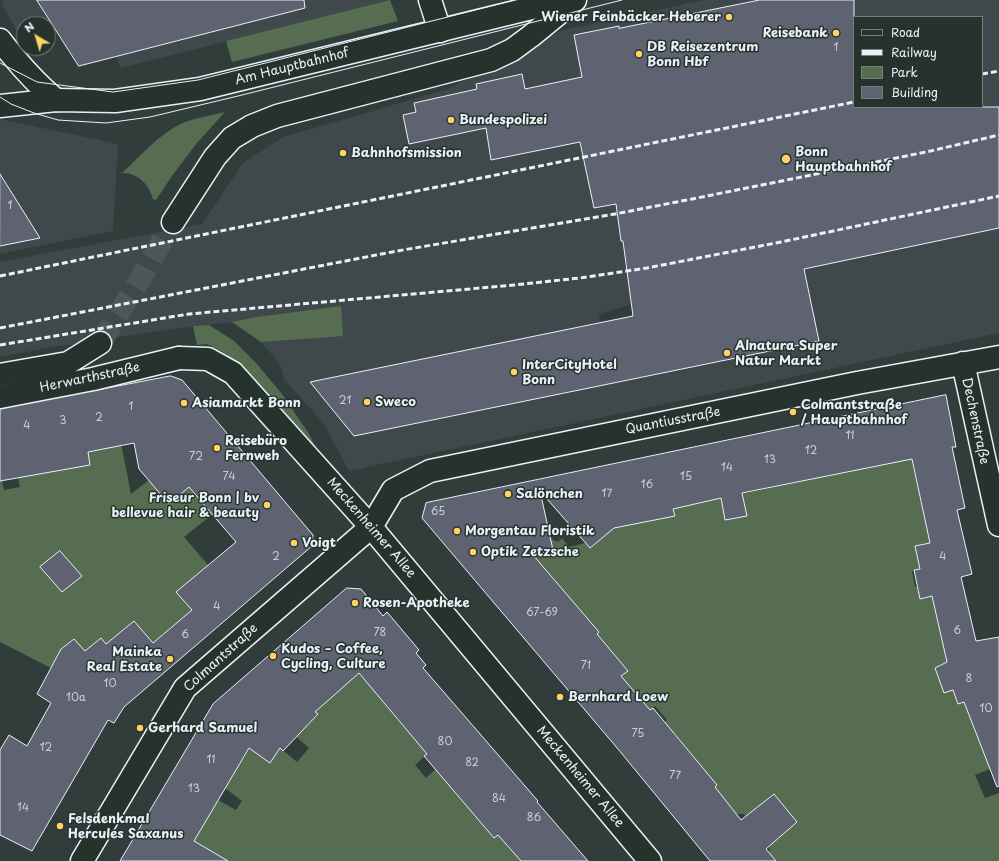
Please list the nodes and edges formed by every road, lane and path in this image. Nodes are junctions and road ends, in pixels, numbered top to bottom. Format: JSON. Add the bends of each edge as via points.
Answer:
{"nodes":[{"id":1,"x":430,"y":0,"type":"edge"},
{"id":2,"x":564,"y":0,"type":"edge"},
{"id":3,"x":575,"y":0,"type":"edge"},
{"id":4,"x":440,"y":31,"type":"junction"},
{"id":5,"x":0,"y":40,"type":"edge"},
{"id":6,"x":56,"y":100,"type":"junction"},
{"id":7,"x":8,"y":104,"type":"edge"},
{"id":8,"x":173,"y":222,"type":"tunnel mouth"},
{"id":9,"x":100,"y":344,"type":"tunnel mouth"},
{"id":10,"x":999,"y":357,"type":"edge"},
{"id":11,"x":179,"y":358,"type":"joint"},
{"id":12,"x":962,"y":363,"type":"junction"},
{"id":13,"x":0,"y":375,"type":"edge"},
{"id":14,"x":0,"y":396,"type":"edge"},
{"id":15,"x":372,"y":526,"type":"junction"},
{"id":16,"x":999,"y":526,"type":"edge"},
{"id":17,"x":82,"y":861,"type":"edge"},
{"id":18,"x":650,"y":861,"type":"edge"}],
"edges":[{"from":1,"to":4,"type":"street"},
{"from":2,"to":4,"type":"street","name":"Am Hauptbahnhof"},
{"from":3,"to":8,"type":"street","via":[[512,50],[491,60],[278,116],[252,126],[232,138],[215,157]]},
{"from":4,"to":6,"type":"street","name":"Am Hauptbahnhof","via":[[200,89],[115,101]]},
{"from":5,"to":6,"type":"street","via":[[21,66]]},
{"from":6,"to":7,"type":"street","name":"Am Hauptbahnhof"},
{"from":9,"to":13,"type":"street","name":"Herwarthstraße","via":[[68,363]]},
{"from":10,"to":12,"type":"street","name":"Quantiusstraße"},
{"from":11,"to":14,"type":"street","name":"Herwarthstraße","via":[[93,379]]},
{"from":11,"to":15,"type":"street","name":"Meckenheimer Allee","via":[[208,359],[233,373]]},
{"from":12,"to":15,"type":"street","name":"Quantiusstraße","via":[[430,471],[394,490]]},
{"from":12,"to":16,"type":"street","name":"Dechenstraße"},
{"from":15,"to":17,"type":"street","name":"Colmantstraße","via":[[185,688]]},
{"from":15,"to":18,"type":"street","name":"Meckenheimer Allee"}]}
